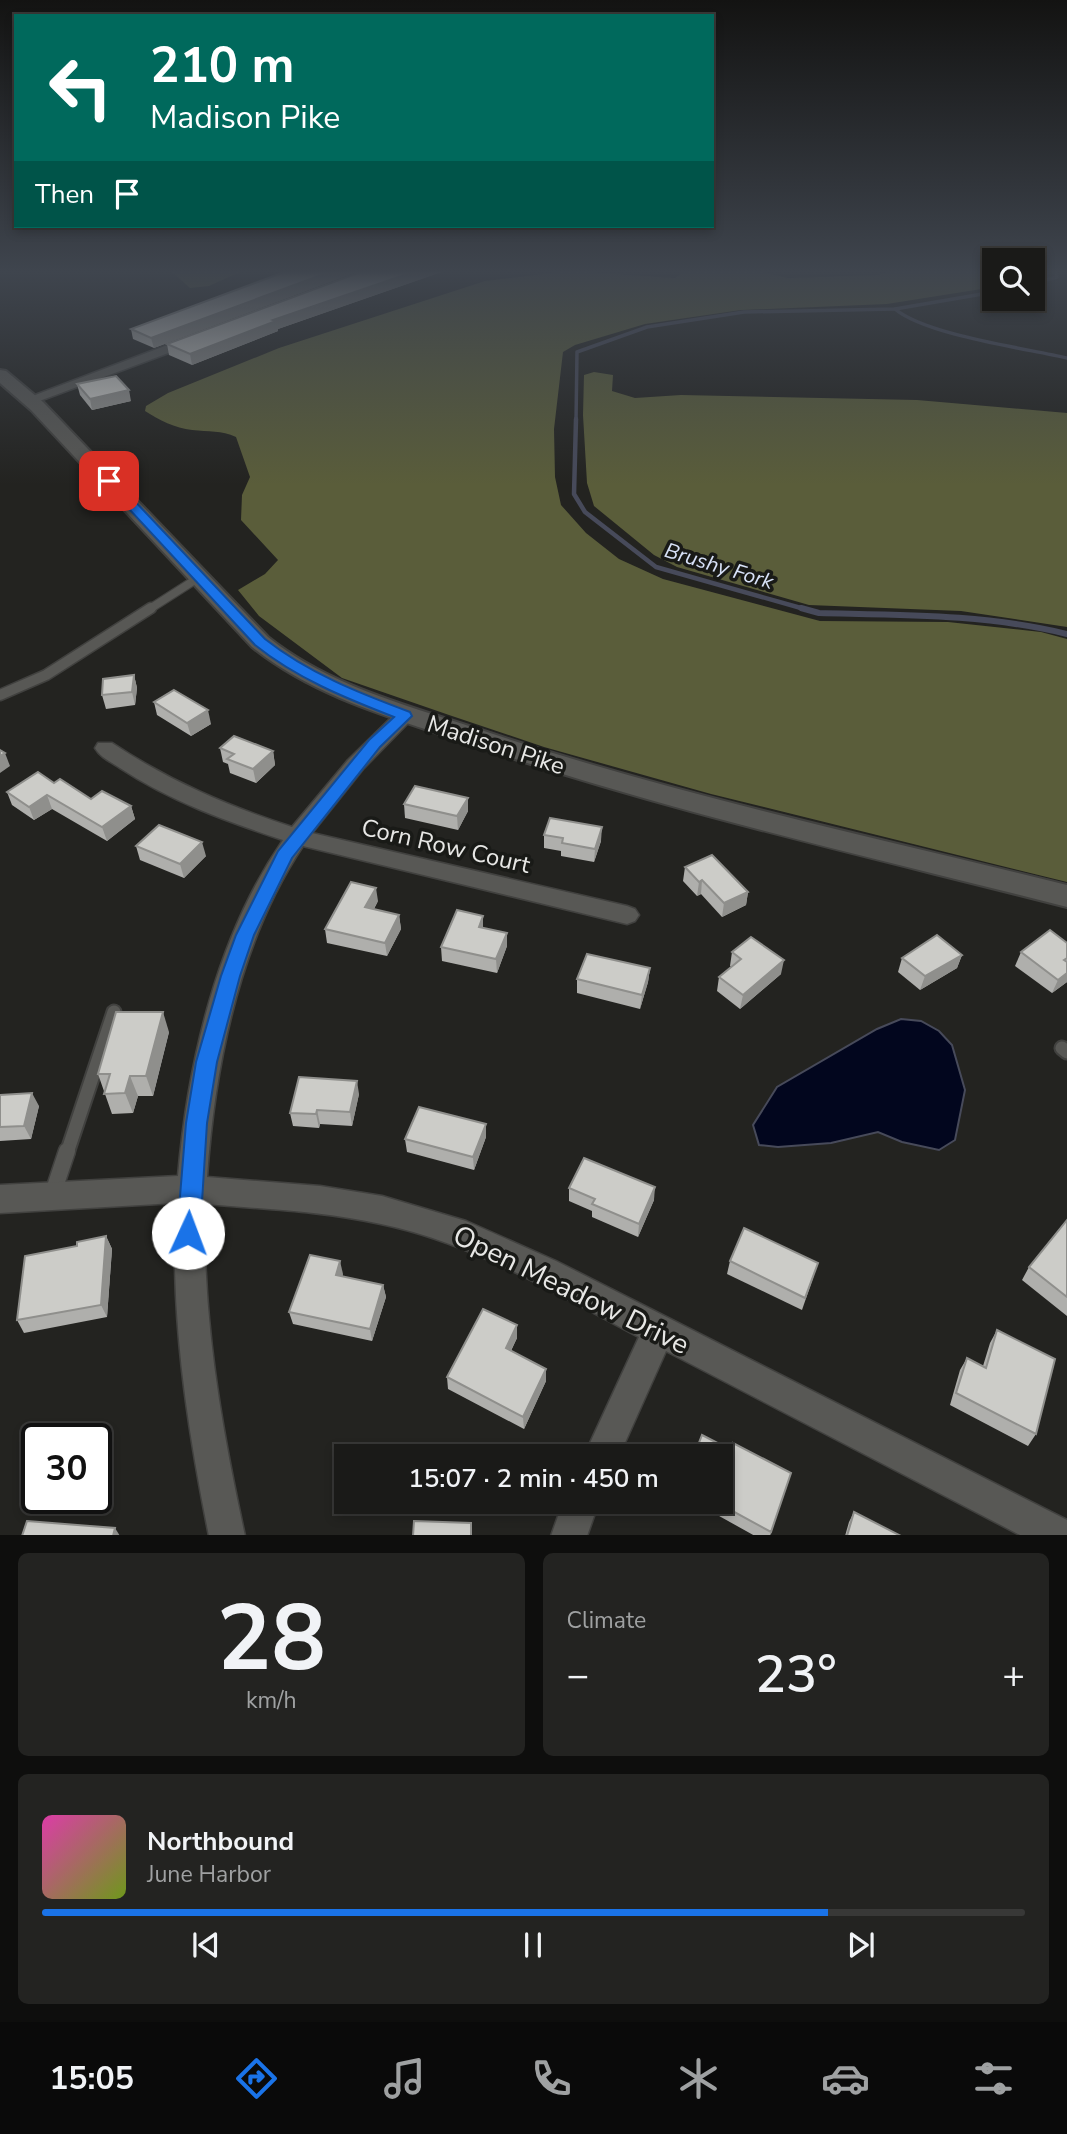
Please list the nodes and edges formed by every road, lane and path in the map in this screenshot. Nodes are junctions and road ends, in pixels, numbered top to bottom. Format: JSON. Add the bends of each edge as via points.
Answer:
{"nodes":[{"id":1,"x":184,"y":342,"type":"edge"},
{"id":2,"x":0,"y":375,"type":"edge"},
{"id":3,"x":29,"y":400,"type":"junction"},
{"id":4,"x":198,"y":578,"type":"junction"},
{"id":5,"x":0,"y":695,"type":"edge"},
{"id":6,"x":404,"y":716,"type":"junction"},
{"id":7,"x":105,"y":748,"type":"dead end"},
{"id":8,"x":299,"y":836,"type":"junction"},
{"id":9,"x":1067,"y":896,"type":"edge"},
{"id":10,"x":627,"y":915,"type":"dead end"},
{"id":11,"x":114,"y":1012,"type":"edge"},
{"id":12,"x":190,"y":1189,"type":"junction"},
{"id":13,"x":53,"y":1196,"type":"junction"},
{"id":14,"x":0,"y":1199,"type":"edge"},
{"id":15,"x":659,"y":1331,"type":"junction"},
{"id":16,"x":607,"y":1444,"type":"edge"},
{"id":17,"x":576,"y":1514,"type":"edge"},
{"id":18,"x":227,"y":1535,"type":"edge"},
{"id":19,"x":569,"y":1535,"type":"edge"},
{"id":20,"x":1060,"y":1535,"type":"edge"}],
"edges":[{"from":1,"to":3,"type":"street"},
{"from":2,"to":3,"type":"street","name":"Madison Pike"},
{"from":3,"to":4,"type":"street","name":"Madison Pike"},
{"from":4,"to":5,"type":"lane","via":[[46,675]]},
{"from":4,"to":6,"type":"street","name":"Madison Pike","via":[[285,662]]},
{"from":6,"to":8,"type":"street","via":[[374,744]]},
{"from":6,"to":9,"type":"street","name":"Madison Pike","via":[[612,781]]},
{"from":7,"to":8,"type":"street","name":"Corn Row Court","via":[[204,804]]},
{"from":8,"to":10,"type":"street","name":"Corn Row Court"},
{"from":8,"to":12,"type":"street","via":[[265,890],[230,976],[206,1062]]},
{"from":11,"to":13,"type":"lane"},
{"from":12,"to":13,"type":"street","name":"Open Meadow Drive"},
{"from":12,"to":15,"type":"street","name":"Open Meadow Drive","via":[[332,1202],[382,1210],[455,1231]]},
{"from":12,"to":18,"type":"street","via":[[187,1255],[197,1367],[210,1461]]},
{"from":13,"to":14,"type":"street","name":"Open Meadow Drive"},
{"from":15,"to":16,"type":"street"},
{"from":15,"to":20,"type":"street","name":"Open Meadow Drive"},
{"from":17,"to":19,"type":"street"}]}
